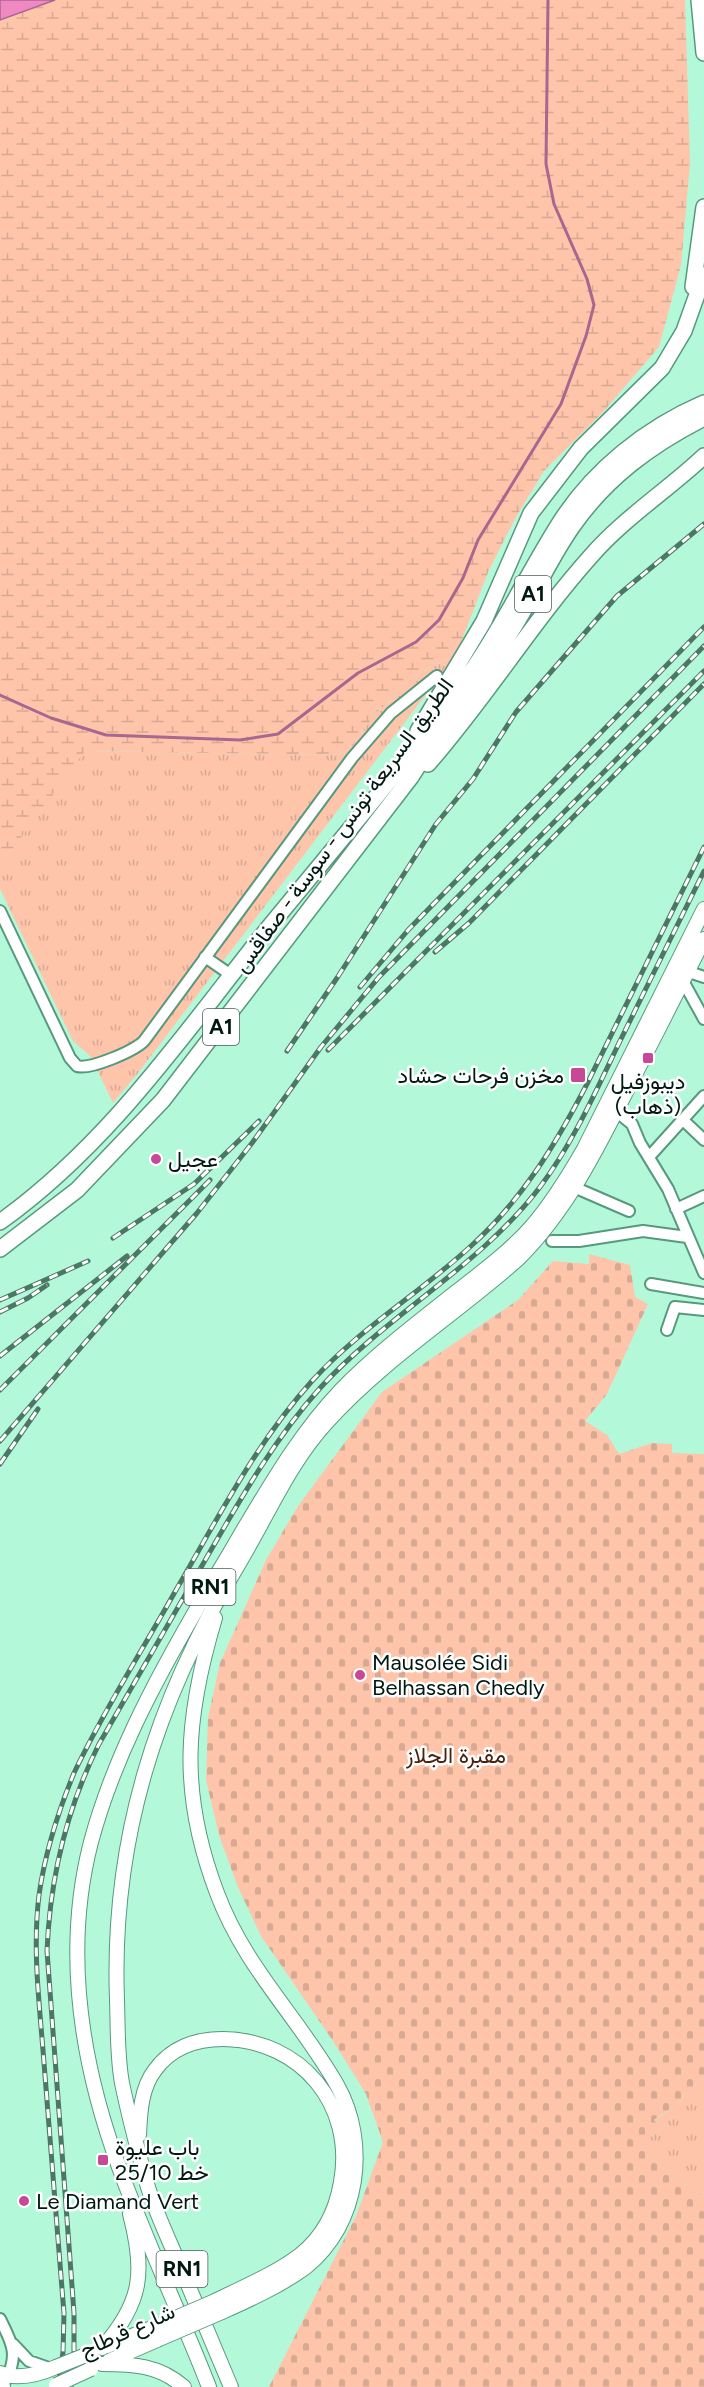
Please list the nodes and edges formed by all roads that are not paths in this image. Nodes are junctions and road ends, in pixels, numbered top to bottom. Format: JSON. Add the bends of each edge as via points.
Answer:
{"nodes":[{"id":1,"x":699,"y":0,"type":"edge"},
{"id":2,"x":704,"y":53,"type":"edge"},
{"id":3,"x":704,"y":207,"type":"edge"},
{"id":4,"x":704,"y":275,"type":"edge"},
{"id":5,"x":684,"y":331,"type":"junction"},
{"id":6,"x":704,"y":403,"type":"edge"},
{"id":7,"x":704,"y":418,"type":"edge"},
{"id":8,"x":704,"y":456,"type":"edge"},
{"id":9,"x":437,"y":676,"type":"dead end"},
{"id":10,"x":403,"y":760,"type":"junction"},
{"id":11,"x":411,"y":777,"type":"junction"},
{"id":12,"x":704,"y":909,"type":"edge"},
{"id":13,"x":0,"y":911,"type":"edge"},
{"id":14,"x":704,"y":939,"type":"edge"},
{"id":15,"x":205,"y":957,"type":"junction"},
{"id":16,"x":704,"y":966,"type":"edge"},
{"id":17,"x":682,"y":973,"type":"junction"},
{"id":18,"x":231,"y":975,"type":"junction"},
{"id":19,"x":704,"y":977,"type":"edge"},
{"id":20,"x":704,"y":1019,"type":"edge"},
{"id":21,"x":704,"y":1096,"type":"edge"},
{"id":22,"x":616,"y":1112,"type":"junction"},
{"id":23,"x":683,"y":1120,"type":"junction"},
{"id":24,"x":704,"y":1140,"type":"edge"},
{"id":25,"x":649,"y":1157,"type":"junction"},
{"id":26,"x":576,"y":1188,"type":"junction"},
{"id":27,"x":704,"y":1196,"type":"edge"},
{"id":28,"x":676,"y":1209,"type":"junction"},
{"id":29,"x":629,"y":1211,"type":"dead end"},
{"id":30,"x":0,"y":1222,"type":"edge"},
{"id":31,"x":687,"y":1237,"type":"junction"},
{"id":32,"x":552,"y":1241,"type":"dead end"},
{"id":33,"x":0,"y":1249,"type":"edge"},
{"id":34,"x":703,"y":1268,"type":"edge"},
{"id":35,"x":651,"y":1284,"type":"dead end"},
{"id":36,"x":704,"y":1293,"type":"edge"},
{"id":37,"x":704,"y":1310,"type":"edge"},
{"id":38,"x":667,"y":1330,"type":"dead end"},
{"id":39,"x":223,"y":1590,"type":"junction"},
{"id":40,"x":139,"y":2149,"type":"junction"},
{"id":41,"x":118,"y":2165,"type":"junction"},
{"id":42,"x":218,"y":2306,"type":"junction"},
{"id":43,"x":0,"y":2319,"type":"edge"},
{"id":44,"x":155,"y":2334,"type":"junction"},
{"id":45,"x":13,"y":2344,"type":"junction"},
{"id":46,"x":97,"y":2351,"type":"junction"},
{"id":47,"x":96,"y":2367,"type":"junction"},
{"id":48,"x":54,"y":2368,"type":"junction"},
{"id":49,"x":3,"y":2382,"type":"edge"},
{"id":50,"x":53,"y":2386,"type":"edge"},
{"id":51,"x":184,"y":2387,"type":"edge"},
{"id":52,"x":209,"y":2387,"type":"edge"},
{"id":53,"x":231,"y":2387,"type":"edge"}],
"edges":[{"from":1,"to":2,"type":"highway"},
{"from":3,"to":5,"type":"highway"},
{"from":4,"to":5,"type":"highway"},
{"from":5,"to":10,"type":"highway","via":[[662,368],[580,448],[531,513],[484,621]]},
{"from":6,"to":10,"type":"highway","name":"الطريق السريعة تونس - سوسة - صفاقس","number":"A1","via":[[664,423],[616,458],[579,497],[476,664]]},
{"from":7,"to":11,"type":"highway","name":"الطريق السريعة تونس - سوسة - صفاقس","number":"A1","via":[[645,452],[588,506],[486,670]]},
{"from":8,"to":11,"type":"highway","via":[[593,553],[552,600],[454,735]]},
{"from":9,"to":15,"type":"street","via":[[392,713],[352,758]]},
{"from":10,"to":18,"type":"highway","name":"الطريق السريعة تونس - سوسة - صفاقس","number":"A1"},
{"from":11,"to":33,"type":"highway","name":"الطريق السريعة تونس - سوسة - صفاقس","number":"A1","via":[[164,1100],[77,1190]]},
{"from":12,"to":17,"type":"main road","number":"RN1"},
{"from":13,"to":15,"type":"street","via":[[70,1058],[82,1068],[140,1046]]},
{"from":14,"to":17,"type":"main road","number":"RN1"},
{"from":15,"to":18,"type":"street"},
{"from":16,"to":17,"type":"street"},
{"from":17,"to":19,"type":"street"},
{"from":17,"to":20,"type":"street"},
{"from":17,"to":22,"type":"main road","number":"RN1"},
{"from":17,"to":41,"type":"main road","number":"RN1","via":[[563,1184],[534,1225],[362,1370],[320,1413],[269,1485],[139,1716],[120,1757],[91,1842],[78,1940],[77,1982],[90,2072]]},
{"from":18,"to":30,"type":"highway","name":"الطريق السريعة تونس - سوسة - صفاقس","number":"A1","via":[[154,1075],[82,1154]]},
{"from":21,"to":23,"type":"street"},
{"from":22,"to":25,"type":"street","via":[[632,1124]]},
{"from":22,"to":26,"type":"main road","number":"RN1"},
{"from":23,"to":24,"type":"street"},
{"from":23,"to":25,"type":"street"},
{"from":25,"to":28,"type":"street"},
{"from":26,"to":29,"type":"street"},
{"from":26,"to":39,"type":"main road","number":"RN1","via":[[518,1259],[384,1368],[326,1423],[286,1478]]},
{"from":27,"to":28,"type":"street"},
{"from":28,"to":31,"type":"street"},
{"from":31,"to":32,"type":"street","via":[[643,1231]]},
{"from":31,"to":34,"type":"street"},
{"from":35,"to":36,"type":"street"},
{"from":37,"to":38,"type":"street","via":[[675,1307]]},
{"from":39,"to":40,"type":"main road","number":"RN1","via":[[170,1696],[141,1783],[121,1876],[115,1968],[119,2056]]},
{"from":39,"to":42,"type":"main road","via":[[202,1661],[191,1722],[191,1784],[200,1838],[217,1894],[243,1949],[344,2098],[356,2153],[351,2200],[332,2239],[307,2266],[267,2291]]},
{"from":40,"to":42,"type":"main road","via":[[140,2111],[147,2083],[167,2057],[197,2041],[236,2040],[273,2049],[312,2077],[332,2105],[339,2122],[345,2162],[337,2206],[322,2232],[300,2255]]},
{"from":40,"to":53,"type":"main road","number":"RN1","via":[[164,2229]]},
{"from":41,"to":46,"type":"main road","via":[[139,2251],[139,2272],[128,2313]]},
{"from":41,"to":52,"type":"main road","number":"RN1"},
{"from":42,"to":44,"type":"main road","bridge":true},
{"from":43,"to":45,"type":"street"},
{"from":44,"to":46,"type":"main road"},
{"from":44,"to":47,"type":"main road","name":"شارع قرطاج"},
{"from":45,"to":48,"type":"street","via":[[29,2361]]},
{"from":45,"to":49,"type":"street","via":[[14,2359]]},
{"from":46,"to":48,"type":"main road","bridge":true},
{"from":47,"to":50,"type":"main road","name":"شارع قرطاج","bridge":true},
{"from":47,"to":51,"type":"main road","via":[[147,2366],[166,2373]]},
{"from":48,"to":49,"type":"main road"}]}
